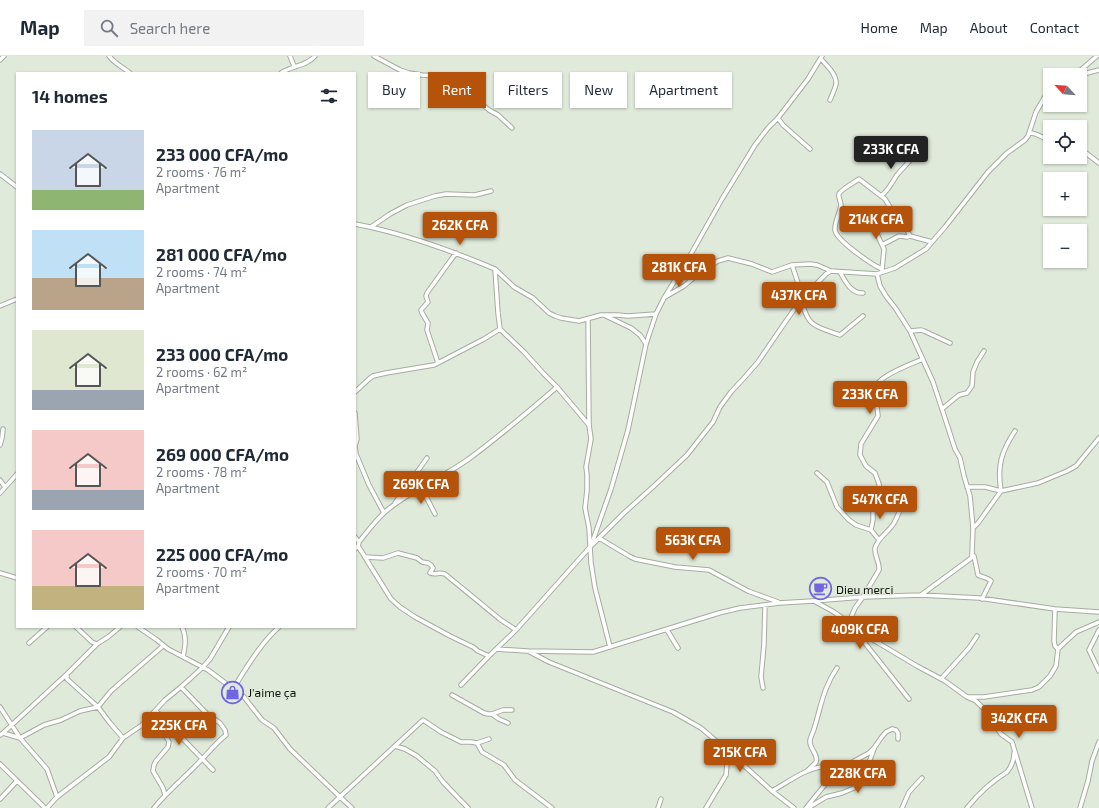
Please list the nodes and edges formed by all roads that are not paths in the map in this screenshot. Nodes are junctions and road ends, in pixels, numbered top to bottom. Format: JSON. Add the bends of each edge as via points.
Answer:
{"nodes":[{"id":1,"x":4,"y":56,"type":"edge"},
{"id":2,"x":109,"y":56,"type":"edge"},
{"id":3,"x":290,"y":56,"type":"edge"},
{"id":4,"x":315,"y":56,"type":"edge"},
{"id":5,"x":374,"y":56,"type":"edge"},
{"id":6,"x":1097,"y":56,"type":"edge"},
{"id":7,"x":821,"y":57,"type":"edge"},
{"id":8,"x":0,"y":60,"type":"edge"},
{"id":9,"x":294,"y":66,"type":"junction"},
{"id":10,"x":1083,"y":68,"type":"edge"},
{"id":11,"x":1099,"y":70,"type":"edge"},
{"id":12,"x":129,"y":72,"type":"edge"},
{"id":13,"x":283,"y":72,"type":"edge"},
{"id":14,"x":1087,"y":73,"type":"edge"},
{"id":15,"x":830,"y":100,"type":"dead end"},
{"id":16,"x":1043,"y":100,"type":"edge"},
{"id":17,"x":778,"y":118,"type":"junction"},
{"id":18,"x":512,"y":128,"type":"dead end"},
{"id":19,"x":1030,"y":133,"type":"junction"},
{"id":20,"x":1043,"y":138,"type":"edge"},
{"id":21,"x":810,"y":149,"type":"dead end"},
{"id":22,"x":1087,"y":154,"type":"edge"},
{"id":23,"x":912,"y":158,"type":"dead end"},
{"id":24,"x":1099,"y":163,"type":"edge"},
{"id":25,"x":0,"y":174,"type":"edge"},
{"id":26,"x":16,"y":186,"type":"edge"},
{"id":27,"x":491,"y":191,"type":"dead end"},
{"id":28,"x":881,"y":196,"type":"junction"},
{"id":29,"x":356,"y":224,"type":"edge"},
{"id":30,"x":371,"y":227,"type":"junction"},
{"id":31,"x":877,"y":234,"type":"dead end"},
{"id":32,"x":910,"y":236,"type":"junction"},
{"id":33,"x":932,"y":242,"type":"junction"},
{"id":34,"x":882,"y":245,"type":"junction"},
{"id":35,"x":456,"y":253,"type":"junction"},
{"id":36,"x":792,"y":265,"type":"junction"},
{"id":37,"x":494,"y":269,"type":"junction"},
{"id":38,"x":831,"y":271,"type":"junction"},
{"id":39,"x":882,"y":271,"type":"junction"},
{"id":40,"x":840,"y":272,"type":"junction"},
{"id":41,"x":877,"y":274,"type":"junction"},
{"id":42,"x":863,"y":293,"type":"dead end"},
{"id":43,"x":664,"y":298,"type":"junction"},
{"id":44,"x":16,"y":299,"type":"edge"},
{"id":45,"x":801,"y":300,"type":"junction"},
{"id":46,"x":0,"y":306,"type":"edge"},
{"id":47,"x":656,"y":314,"type":"junction"},
{"id":48,"x":604,"y":315,"type":"junction"},
{"id":49,"x":863,"y":316,"type":"dead end"},
{"id":50,"x":588,"y":319,"type":"junction"},
{"id":51,"x":500,"y":329,"type":"junction"},
{"id":52,"x":910,"y":331,"type":"junction"},
{"id":53,"x":950,"y":343,"type":"dead end"},
{"id":54,"x":646,"y":344,"type":"junction"},
{"id":55,"x":984,"y":351,"type":"dead end"},
{"id":56,"x":923,"y":359,"type":"junction"},
{"id":57,"x":438,"y":363,"type":"junction"},
{"id":58,"x":557,"y":387,"type":"junction"},
{"id":59,"x":356,"y":391,"type":"edge"},
{"id":60,"x":942,"y":408,"type":"junction"},
{"id":61,"x":589,"y":425,"type":"junction"},
{"id":62,"x":356,"y":426,"type":"edge"},
{"id":63,"x":3,"y":429,"type":"dead end"},
{"id":64,"x":1015,"y":431,"type":"dead end"},
{"id":65,"x":1099,"y":438,"type":"edge"},
{"id":66,"x":356,"y":442,"type":"edge"},
{"id":67,"x":0,"y":445,"type":"edge"},
{"id":68,"x":356,"y":454,"type":"edge"},
{"id":69,"x":427,"y":458,"type":"dead end"},
{"id":70,"x":817,"y":473,"type":"dead end"},
{"id":71,"x":16,"y":475,"type":"edge"},
{"id":72,"x":0,"y":480,"type":"edge"},
{"id":73,"x":5,"y":487,"type":"junction"},
{"id":74,"x":421,"y":487,"type":"junction"},
{"id":75,"x":967,"y":487,"type":"junction"},
{"id":76,"x":1002,"y":491,"type":"junction"},
{"id":77,"x":0,"y":493,"type":"edge"},
{"id":78,"x":905,"y":499,"type":"dead end"},
{"id":79,"x":393,"y":505,"type":"junction"},
{"id":80,"x":384,"y":513,"type":"junction"},
{"id":81,"x":435,"y":514,"type":"dead end"},
{"id":82,"x":973,"y":528,"type":"junction"},
{"id":83,"x":871,"y":530,"type":"junction"},
{"id":84,"x":599,"y":538,"type":"junction"},
{"id":85,"x":879,"y":540,"type":"junction"},
{"id":86,"x":357,"y":546,"type":"edge"},
{"id":87,"x":590,"y":547,"type":"junction"},
{"id":88,"x":974,"y":556,"type":"dead end"},
{"id":89,"x":366,"y":557,"type":"junction"},
{"id":90,"x":0,"y":573,"type":"edge"},
{"id":91,"x":16,"y":578,"type":"edge"},
{"id":92,"x":921,"y":594,"type":"junction"},
{"id":93,"x":863,"y":597,"type":"junction"},
{"id":94,"x":982,"y":599,"type":"junction"},
{"id":95,"x":813,"y":601,"type":"junction"},
{"id":96,"x":779,"y":603,"type":"junction"},
{"id":97,"x":765,"y":605,"type":"junction"},
{"id":98,"x":1055,"y":609,"type":"junction"},
{"id":99,"x":1099,"y":612,"type":"edge"},
{"id":100,"x":1099,"y":622,"type":"edge"},
{"id":101,"x":850,"y":623,"type":"junction"},
{"id":102,"x":46,"y":628,"type":"edge"},
{"id":103,"x":78,"y":628,"type":"edge"},
{"id":104,"x":119,"y":628,"type":"edge"},
{"id":105,"x":140,"y":628,"type":"edge"},
{"id":106,"x":182,"y":628,"type":"edge"},
{"id":107,"x":227,"y":628,"type":"edge"},
{"id":108,"x":278,"y":628,"type":"edge"},
{"id":109,"x":516,"y":630,"type":"junction"},
{"id":110,"x":667,"y":630,"type":"junction"},
{"id":111,"x":1099,"y":630,"type":"edge"},
{"id":112,"x":977,"y":636,"type":"dead end"},
{"id":113,"x":870,"y":638,"type":"junction"},
{"id":114,"x":29,"y":643,"type":"dead end"},
{"id":115,"x":97,"y":644,"type":"junction"},
{"id":116,"x":163,"y":646,"type":"junction"},
{"id":117,"x":610,"y":647,"type":"junction"},
{"id":118,"x":678,"y":648,"type":"dead end"},
{"id":119,"x":496,"y":649,"type":"junction"},
{"id":120,"x":869,"y":649,"type":"junction"},
{"id":121,"x":1058,"y":649,"type":"junction"},
{"id":122,"x":527,"y":651,"type":"junction"},
{"id":123,"x":489,"y":656,"type":"junction"},
{"id":124,"x":183,"y":657,"type":"junction"},
{"id":125,"x":203,"y":667,"type":"junction"},
{"id":126,"x":837,"y":668,"type":"dead end"},
{"id":127,"x":1099,"y":671,"type":"edge"},
{"id":128,"x":67,"y":674,"type":"junction"},
{"id":129,"x":941,"y":679,"type":"junction"},
{"id":130,"x":461,"y":685,"type":"dead end"},
{"id":131,"x":181,"y":687,"type":"junction"},
{"id":132,"x":763,"y":688,"type":"dead end"},
{"id":133,"x":233,"y":689,"type":"junction"},
{"id":134,"x":452,"y":695,"type":"dead end"},
{"id":135,"x":967,"y":697,"type":"junction"},
{"id":136,"x":908,"y":699,"type":"dead end"},
{"id":137,"x":0,"y":707,"type":"edge"},
{"id":138,"x":98,"y":707,"type":"junction"},
{"id":139,"x":512,"y":710,"type":"dead end"},
{"id":140,"x":156,"y":711,"type":"junction"},
{"id":141,"x":492,"y":714,"type":"junction"},
{"id":142,"x":164,"y":718,"type":"junction"},
{"id":143,"x":508,"y":722,"type":"dead end"},
{"id":144,"x":11,"y":724,"type":"junction"},
{"id":145,"x":1,"y":734,"type":"edge"},
{"id":146,"x":20,"y":738,"type":"junction"},
{"id":147,"x":123,"y":738,"type":"junction"},
{"id":148,"x":489,"y":739,"type":"dead end"},
{"id":149,"x":898,"y":739,"type":"dead end"},
{"id":150,"x":1012,"y":742,"type":"junction"},
{"id":151,"x":1099,"y":742,"type":"edge"},
{"id":152,"x":477,"y":743,"type":"junction"},
{"id":153,"x":395,"y":746,"type":"junction"},
{"id":154,"x":1098,"y":746,"type":"edge"},
{"id":155,"x":874,"y":748,"type":"junction"},
{"id":156,"x":728,"y":751,"type":"junction"},
{"id":157,"x":203,"y":759,"type":"junction"},
{"id":158,"x":0,"y":764,"type":"edge"},
{"id":159,"x":213,"y":770,"type":"dead end"},
{"id":160,"x":836,"y":771,"type":"junction"},
{"id":161,"x":805,"y":773,"type":"junction"},
{"id":162,"x":922,"y":778,"type":"dead end"},
{"id":163,"x":17,"y":781,"type":"junction"},
{"id":164,"x":772,"y":791,"type":"junction"},
{"id":165,"x":165,"y":795,"type":"junction"},
{"id":166,"x":340,"y":797,"type":"junction"},
{"id":167,"x":57,"y":798,"type":"junction"},
{"id":168,"x":0,"y":799,"type":"edge"},
{"id":169,"x":661,"y":799,"type":"dead end"},
{"id":170,"x":46,"y":808,"type":"edge"},
{"id":171,"x":154,"y":808,"type":"edge"},
{"id":172,"x":328,"y":808,"type":"edge"},
{"id":173,"x":352,"y":808,"type":"edge"},
{"id":174,"x":468,"y":808,"type":"edge"},
{"id":175,"x":552,"y":808,"type":"edge"},
{"id":176,"x":658,"y":808,"type":"edge"},
{"id":177,"x":706,"y":808,"type":"edge"},
{"id":178,"x":794,"y":808,"type":"edge"},
{"id":179,"x":807,"y":808,"type":"edge"},
{"id":180,"x":902,"y":808,"type":"edge"},
{"id":181,"x":967,"y":808,"type":"edge"},
{"id":182,"x":1032,"y":808,"type":"edge"},
{"id":183,"x":1080,"y":808,"type":"edge"}],
"edges":[{"from":1,"to":8,"type":"street"},
{"from":2,"to":12,"type":"street"},
{"from":3,"to":9,"type":"street"},
{"from":4,"to":9,"type":"street"},
{"from":5,"to":18,"type":"street","via":[[400,70],[449,81],[498,115]]},
{"from":6,"to":10,"type":"street"},
{"from":7,"to":15,"type":"street","via":[[835,79],[836,85]]},
{"from":7,"to":17,"type":"street","via":[[808,80]]},
{"from":9,"to":13,"type":"street"},
{"from":11,"to":14,"type":"street"},
{"from":16,"to":19,"type":"street","via":[[1036,112]]},
{"from":17,"to":21,"type":"street"},
{"from":17,"to":43,"type":"street","via":[[755,145]]},
{"from":19,"to":20,"type":"street"},
{"from":19,"to":33,"type":"street","via":[[988,172]]},
{"from":22,"to":24,"type":"street"},
{"from":23,"to":28,"type":"street"},
{"from":25,"to":26,"type":"street"},
{"from":27,"to":30,"type":"street","via":[[474,195],[435,196],[390,214]]},
{"from":28,"to":32,"type":"street","via":[[903,222]]},
{"from":28,"to":39,"type":"street","via":[[859,179],[838,196],[841,204],[835,227],[837,235]]},
{"from":29,"to":30,"type":"street"},
{"from":30,"to":35,"type":"street"},
{"from":31,"to":34,"type":"street"},
{"from":32,"to":33,"type":"street"},
{"from":32,"to":34,"type":"street","via":[[899,236]]},
{"from":33,"to":39,"type":"street","via":[[910,260]]},
{"from":34,"to":39,"type":"street"},
{"from":35,"to":37,"type":"street"},
{"from":35,"to":57,"type":"street","via":[[427,293],[428,302],[422,310],[428,322],[427,330]]},
{"from":36,"to":38,"type":"street","via":[[817,265]]},
{"from":36,"to":43,"type":"street","via":[[772,272],[728,258],[718,261]]},
{"from":36,"to":45,"type":"street"},
{"from":37,"to":50,"type":"street","via":[[549,313],[579,321]]},
{"from":37,"to":51,"type":"street"},
{"from":38,"to":40,"type":"street"},
{"from":38,"to":45,"type":"street"},
{"from":39,"to":41,"type":"street"},
{"from":40,"to":41,"type":"street"},
{"from":40,"to":42,"type":"street","via":[[850,287],[857,293]]},
{"from":41,"to":52,"type":"street","via":[[880,286]]},
{"from":43,"to":47,"type":"street"},
{"from":44,"to":46,"type":"street"},
{"from":45,"to":49,"type":"street","via":[[811,322],[817,327],[840,335]]},
{"from":45,"to":84,"type":"street","via":[[758,362],[731,392],[713,422],[687,455]]},
{"from":47,"to":48,"type":"street"},
{"from":47,"to":54,"type":"street"},
{"from":48,"to":50,"type":"street"},
{"from":48,"to":54,"type":"street","via":[[631,328]]},
{"from":50,"to":61,"type":"street"},
{"from":51,"to":57,"type":"street"},
{"from":51,"to":58,"type":"street"},
{"from":52,"to":53,"type":"street","via":[[922,330]]},
{"from":52,"to":56,"type":"street"},
{"from":54,"to":87,"type":"street","via":[[628,430],[611,489]]},
{"from":55,"to":60,"type":"street","via":[[977,362],[972,386],[967,393],[959,395]]},
{"from":56,"to":60,"type":"street"},
{"from":56,"to":83,"type":"street","via":[[885,378],[877,385],[872,395],[878,416],[861,444],[860,456],[866,466],[876,473],[879,484],[880,491],[873,507]]},
{"from":57,"to":59,"type":"street","via":[[373,376]]},
{"from":58,"to":61,"type":"street"},
{"from":58,"to":74,"type":"street","via":[[469,459]]},
{"from":60,"to":75,"type":"street","via":[[954,449],[960,458]]},
{"from":61,"to":87,"type":"street","via":[[591,438],[586,468],[585,508]]},
{"from":62,"to":66,"type":"street"},
{"from":63,"to":67,"type":"street"},
{"from":64,"to":76,"type":"street","via":[[1005,447],[1001,463],[999,479]]},
{"from":65,"to":76,"type":"street","via":[[1076,466],[1067,471],[1038,483]]},
{"from":68,"to":80,"type":"street"},
{"from":69,"to":79,"type":"street"},
{"from":70,"to":83,"type":"street","via":[[827,482],[840,511],[849,520]]},
{"from":71,"to":73,"type":"street"},
{"from":72,"to":73,"type":"street"},
{"from":73,"to":77,"type":"street"},
{"from":74,"to":79,"type":"street"},
{"from":74,"to":81,"type":"street"},
{"from":75,"to":76,"type":"street","via":[[985,487]]},
{"from":75,"to":82,"type":"street"},
{"from":76,"to":82,"type":"street"},
{"from":78,"to":85,"type":"street","via":[[894,524]]},
{"from":79,"to":80,"type":"street"},
{"from":80,"to":86,"type":"street"},
{"from":82,"to":92,"type":"street","via":[[972,557]]},
{"from":83,"to":85,"type":"street"},
{"from":84,"to":87,"type":"street"},
{"from":84,"to":96,"type":"street","via":[[635,559],[709,570],[748,591]]},
{"from":85,"to":93,"type":"street","via":[[875,555],[879,570]]},
{"from":86,"to":89,"type":"street"},
{"from":87,"to":109,"type":"street"},
{"from":87,"to":117,"type":"street","via":[[595,588]]},
{"from":88,"to":94,"type":"street","via":[[978,575],[991,581]]},
{"from":89,"to":109,"type":"street","via":[[383,558],[398,553],[428,563],[433,568],[430,573],[445,574]]},
{"from":89,"to":123,"type":"street","via":[[392,599],[400,607]]},
{"from":90,"to":91,"type":"street"},
{"from":92,"to":93,"type":"street"},
{"from":92,"to":94,"type":"street"},
{"from":93,"to":95,"type":"street"},
{"from":93,"to":101,"type":"street","via":[[853,612]]},
{"from":94,"to":98,"type":"street"},
{"from":95,"to":96,"type":"street"},
{"from":95,"to":101,"type":"street"},
{"from":96,"to":97,"type":"street"},
{"from":97,"to":110,"type":"street","via":[[740,608]]},
{"from":97,"to":132,"type":"street","via":[[761,677]]},
{"from":98,"to":99,"type":"street"},
{"from":98,"to":121,"type":"street","via":[[1054,641]]},
{"from":100,"to":121,"type":"street","via":[[1076,632]]},
{"from":101,"to":113,"type":"street"},
{"from":101,"to":120,"type":"street"},
{"from":102,"to":114,"type":"street"},
{"from":103,"to":115,"type":"street"},
{"from":104,"to":115,"type":"street"},
{"from":105,"to":116,"type":"street"},
{"from":106,"to":124,"type":"street","via":[[186,637]]},
{"from":107,"to":125,"type":"street"},
{"from":108,"to":133,"type":"street","via":[[263,643]]},
{"from":109,"to":119,"type":"street"},
{"from":110,"to":117,"type":"street"},
{"from":110,"to":118,"type":"street"},
{"from":111,"to":127,"type":"street","via":[[1089,650]]},
{"from":112,"to":129,"type":"street"},
{"from":113,"to":120,"type":"street"},
{"from":113,"to":129,"type":"street"},
{"from":115,"to":128,"type":"street"},
{"from":116,"to":124,"type":"street"},
{"from":116,"to":138,"type":"street","via":[[111,691]]},
{"from":117,"to":122,"type":"street","via":[[594,652]]},
{"from":119,"to":122,"type":"street"},
{"from":119,"to":123,"type":"street"},
{"from":120,"to":136,"type":"street"},
{"from":121,"to":135,"type":"street","via":[[1056,666],[1039,687],[984,697]]},
{"from":122,"to":156,"type":"street","via":[[674,712],[701,728]]},
{"from":123,"to":130,"type":"street"},
{"from":124,"to":125,"type":"street"},
{"from":125,"to":131,"type":"street"},
{"from":125,"to":133,"type":"street"},
{"from":126,"to":161,"type":"street","via":[[826,688],[810,740],[816,762]]},
{"from":128,"to":138,"type":"street","via":[[67,679]]},
{"from":128,"to":144,"type":"street"},
{"from":129,"to":135,"type":"street"},
{"from":131,"to":140,"type":"street"},
{"from":131,"to":157,"type":"street","via":[[225,730],[226,735]]},
{"from":133,"to":166,"type":"street"},
{"from":134,"to":141,"type":"street","via":[[484,713]]},
{"from":135,"to":150,"type":"street","via":[[984,709],[1001,734]]},
{"from":137,"to":144,"type":"street"},
{"from":138,"to":146,"type":"street","via":[[44,725]]},
{"from":138,"to":147,"type":"street"},
{"from":139,"to":141,"type":"street"},
{"from":140,"to":142,"type":"street"},
{"from":140,"to":147,"type":"street"},
{"from":141,"to":143,"type":"street"},
{"from":142,"to":157,"type":"street"},
{"from":142,"to":165,"type":"street","via":[[164,733],[169,742],[168,747],[156,761],[153,771]]},
{"from":144,"to":145,"type":"street"},
{"from":144,"to":146,"type":"street"},
{"from":145,"to":146,"type":"street"},
{"from":146,"to":167,"type":"street","via":[[47,769]]},
{"from":147,"to":167,"type":"street","via":[[108,757]]},
{"from":148,"to":152,"type":"street"},
{"from":149,"to":155,"type":"street","via":[[898,732],[894,729],[889,730]]},
{"from":150,"to":181,"type":"street","via":[[1014,760],[1007,772],[986,787]]},
{"from":150,"to":182,"type":"street"},
{"from":151,"to":154,"type":"street"},
{"from":152,"to":153,"type":"street","via":[[459,742],[423,720]]},
{"from":152,"to":175,"type":"street","via":[[482,752],[504,764],[515,780]]},
{"from":153,"to":166,"type":"street"},
{"from":153,"to":174,"type":"street","via":[[411,752],[435,771]]},
{"from":154,"to":183,"type":"street"},
{"from":155,"to":160,"type":"street"},
{"from":155,"to":179,"type":"street","via":[[868,765],[854,788],[826,797]]},
{"from":156,"to":164,"type":"street"},
{"from":156,"to":177,"type":"street","via":[[726,775]]},
{"from":157,"to":159,"type":"street"},
{"from":157,"to":165,"type":"street"},
{"from":158,"to":163,"type":"street"},
{"from":160,"to":161,"type":"street","via":[[825,767]]},
{"from":160,"to":179,"type":"street"},
{"from":161,"to":164,"type":"street"},
{"from":162,"to":180,"type":"street","via":[[909,792]]},
{"from":163,"to":168,"type":"street"},
{"from":163,"to":170,"type":"street"},
{"from":164,"to":178,"type":"street"},
{"from":165,"to":171,"type":"street"},
{"from":166,"to":172,"type":"street"},
{"from":166,"to":173,"type":"street"},
{"from":167,"to":170,"type":"street"},
{"from":169,"to":176,"type":"street"}]}
